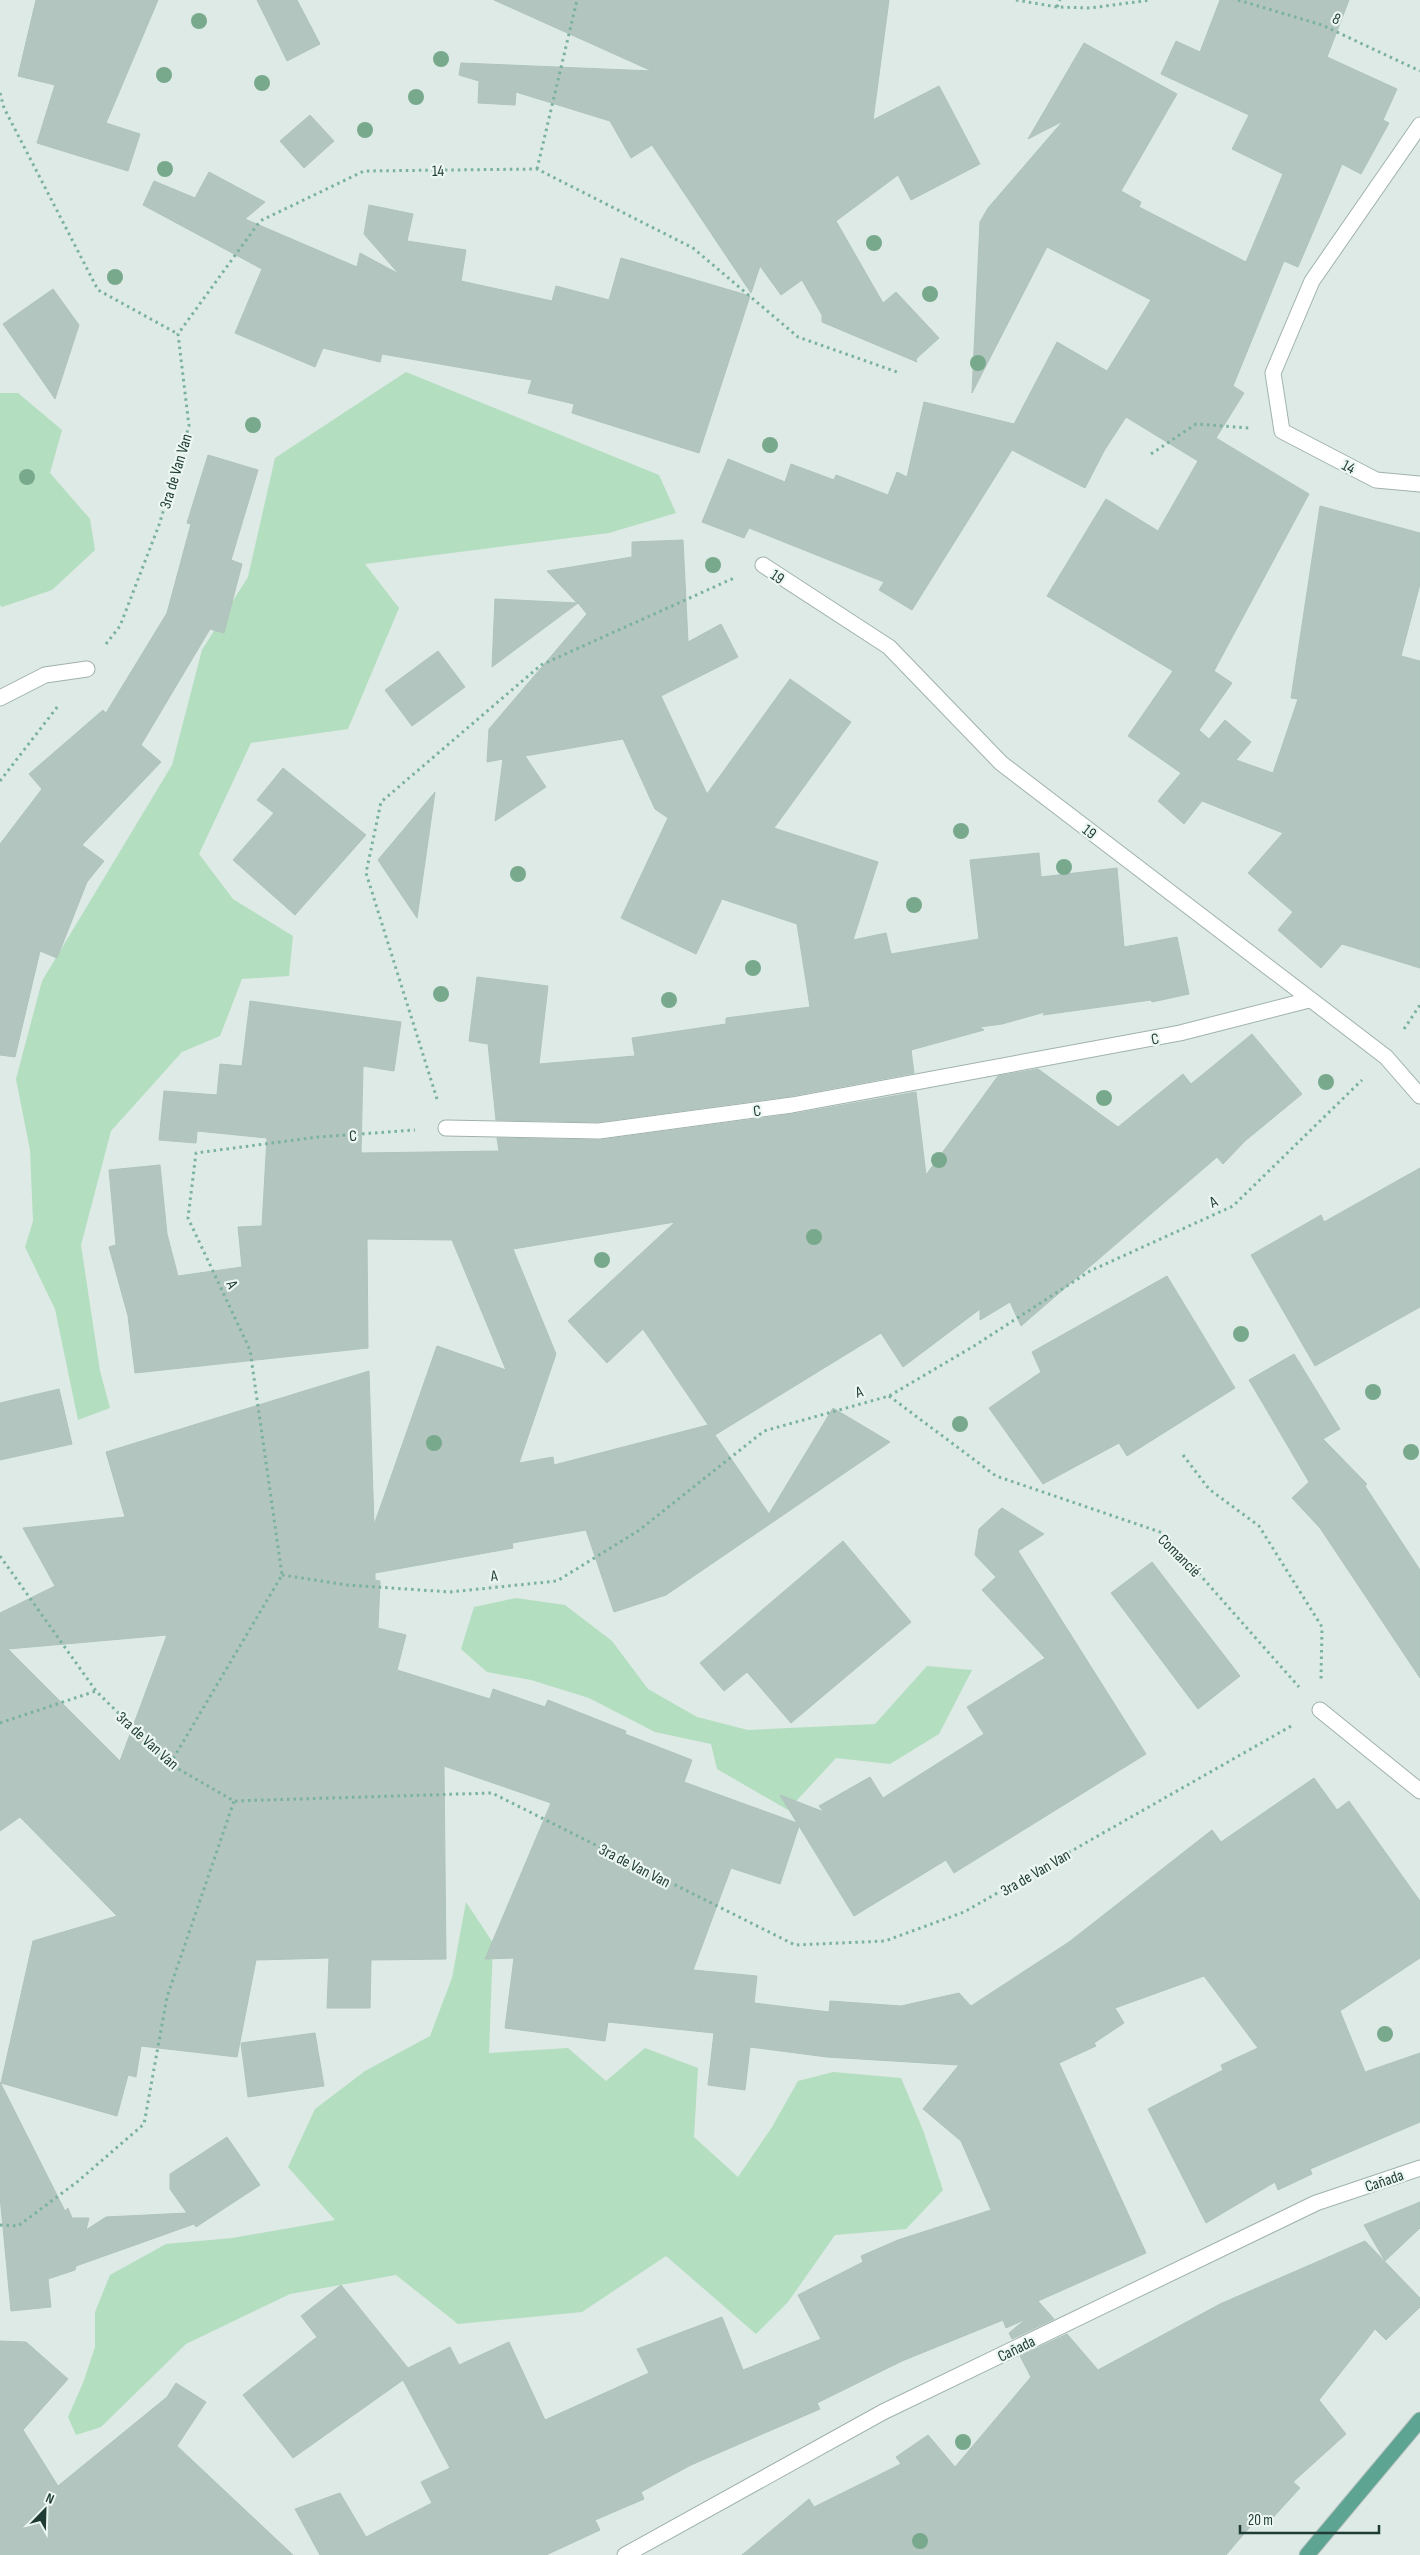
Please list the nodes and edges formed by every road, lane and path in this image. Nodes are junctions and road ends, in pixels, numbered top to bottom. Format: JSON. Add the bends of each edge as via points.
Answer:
{"nodes":[{"id":1,"x":577,"y":0,"type":"edge"},
{"id":2,"x":1016,"y":0,"type":"edge"},
{"id":3,"x":1060,"y":0,"type":"edge"},
{"id":4,"x":1151,"y":0,"type":"edge"},
{"id":5,"x":1238,"y":0,"type":"edge"},
{"id":6,"x":1057,"y":7,"type":"junction"},
{"id":7,"x":1420,"y":71,"type":"edge"},
{"id":8,"x":0,"y":93,"type":"edge"},
{"id":9,"x":1420,"y":125,"type":"edge"},
{"id":10,"x":537,"y":169,"type":"junction"},
{"id":11,"x":178,"y":334,"type":"junction"},
{"id":12,"x":897,"y":372,"type":"dead end"},
{"id":13,"x":1282,"y":431,"type":"junction"},
{"id":14,"x":1151,"y":454,"type":"dead end"},
{"id":15,"x":1420,"y":484,"type":"edge"},
{"id":16,"x":763,"y":566,"type":"joint"},
{"id":17,"x":87,"y":669,"type":"junction"},
{"id":18,"x":0,"y":698,"type":"edge"},
{"id":19,"x":0,"y":781,"type":"edge"},
{"id":20,"x":1309,"y":1000,"type":"junction"},
{"id":21,"x":1386,"y":1057,"type":"junction"},
{"id":22,"x":1420,"y":1096,"type":"edge"},
{"id":23,"x":446,"y":1128,"type":"junction"},
{"id":24,"x":196,"y":1153,"type":"joint"},
{"id":25,"x":889,"y":1396,"type":"junction"},
{"id":26,"x":1183,"y":1455,"type":"dead end"},
{"id":27,"x":0,"y":1556,"type":"edge"},
{"id":28,"x":282,"y":1575,"type":"junction"},
{"id":29,"x":96,"y":1691,"type":"junction"},
{"id":30,"x":1320,"y":1710,"type":"junction"},
{"id":31,"x":0,"y":1723,"type":"edge"},
{"id":32,"x":170,"y":1764,"type":"junction"},
{"id":33,"x":1420,"y":1791,"type":"edge"},
{"id":34,"x":234,"y":1801,"type":"junction"},
{"id":35,"x":1420,"y":2168,"type":"edge"},
{"id":36,"x":0,"y":2226,"type":"edge"},
{"id":37,"x":1420,"y":2420,"type":"edge"},
{"id":38,"x":625,"y":2555,"type":"edge"},
{"id":39,"x":1307,"y":2555,"type":"edge"}],
"edges":[{"from":1,"to":10,"type":"path"},
{"from":2,"to":6,"type":"path"},
{"from":3,"to":6,"type":"path"},
{"from":4,"to":6,"type":"path","via":[[1090,8]]},
{"from":5,"to":7,"type":"path","name":"8","via":[[1322,25]]},
{"from":8,"to":11,"type":"path","via":[[4,108],[98,290]]},
{"from":9,"to":13,"type":"street","via":[[1312,281],[1273,373]]},
{"from":10,"to":11,"type":"path","name":"14","via":[[364,172],[260,222]]},
{"from":10,"to":12,"type":"path","name":"14","via":[[694,248],[798,337]]},
{"from":11,"to":17,"type":"path","name":"3ra de Van Van","via":[[189,426],[159,525],[120,626]]},
{"from":13,"to":14,"type":"path","via":[[1196,424]]},
{"from":13,"to":15,"type":"street","name":"14","via":[[1376,480]]},
{"from":16,"to":20,"type":"street","name":"19","via":[[889,646],[1001,763]]},
{"from":16,"to":23,"type":"path","via":[[541,665],[381,802],[366,873]]},
{"from":17,"to":18,"type":"street","via":[[45,675]]},
{"from":17,"to":19,"type":"path","name":"3ra de Van Van"},
{"from":20,"to":21,"type":"street","name":"19"},
{"from":20,"to":23,"type":"street","name":"C","via":[[1180,1033],[792,1105],[599,1131]]},
{"from":21,"to":22,"type":"street","name":"19"},
{"from":21,"to":25,"type":"path","name":"A","via":[[1233,1206],[1090,1271]]},
{"from":23,"to":24,"type":"path","name":"C","via":[[318,1137]]},
{"from":24,"to":28,"type":"path","name":"A","via":[[188,1218],[250,1350]]},
{"from":25,"to":28,"type":"path","name":"A","via":[[764,1431],[638,1531],[558,1581],[450,1592],[347,1585]]},
{"from":25,"to":30,"type":"path","name":"Comancié","via":[[996,1476],[1163,1533]]},
{"from":26,"to":30,"type":"path","via":[[1209,1490],[1259,1526],[1322,1627]]},
{"from":27,"to":29,"type":"path","name":"3ra de Van Van"},
{"from":28,"to":32,"type":"path"},
{"from":29,"to":31,"type":"path"},
{"from":29,"to":32,"type":"path","name":"3ra de Van Van"},
{"from":30,"to":33,"type":"street"},
{"from":30,"to":34,"type":"path","name":"3ra de Van Van","via":[[964,1912],[885,1941],[795,1945],[492,1793]]},
{"from":32,"to":34,"type":"path","name":"3ra de Van Van"},
{"from":34,"to":36,"type":"path","via":[[168,1997],[144,2124],[18,2226]]},
{"from":35,"to":38,"type":"street","name":"Cañada","via":[[1316,2202],[883,2412]]},
{"from":37,"to":39,"type":"main road"}]}
